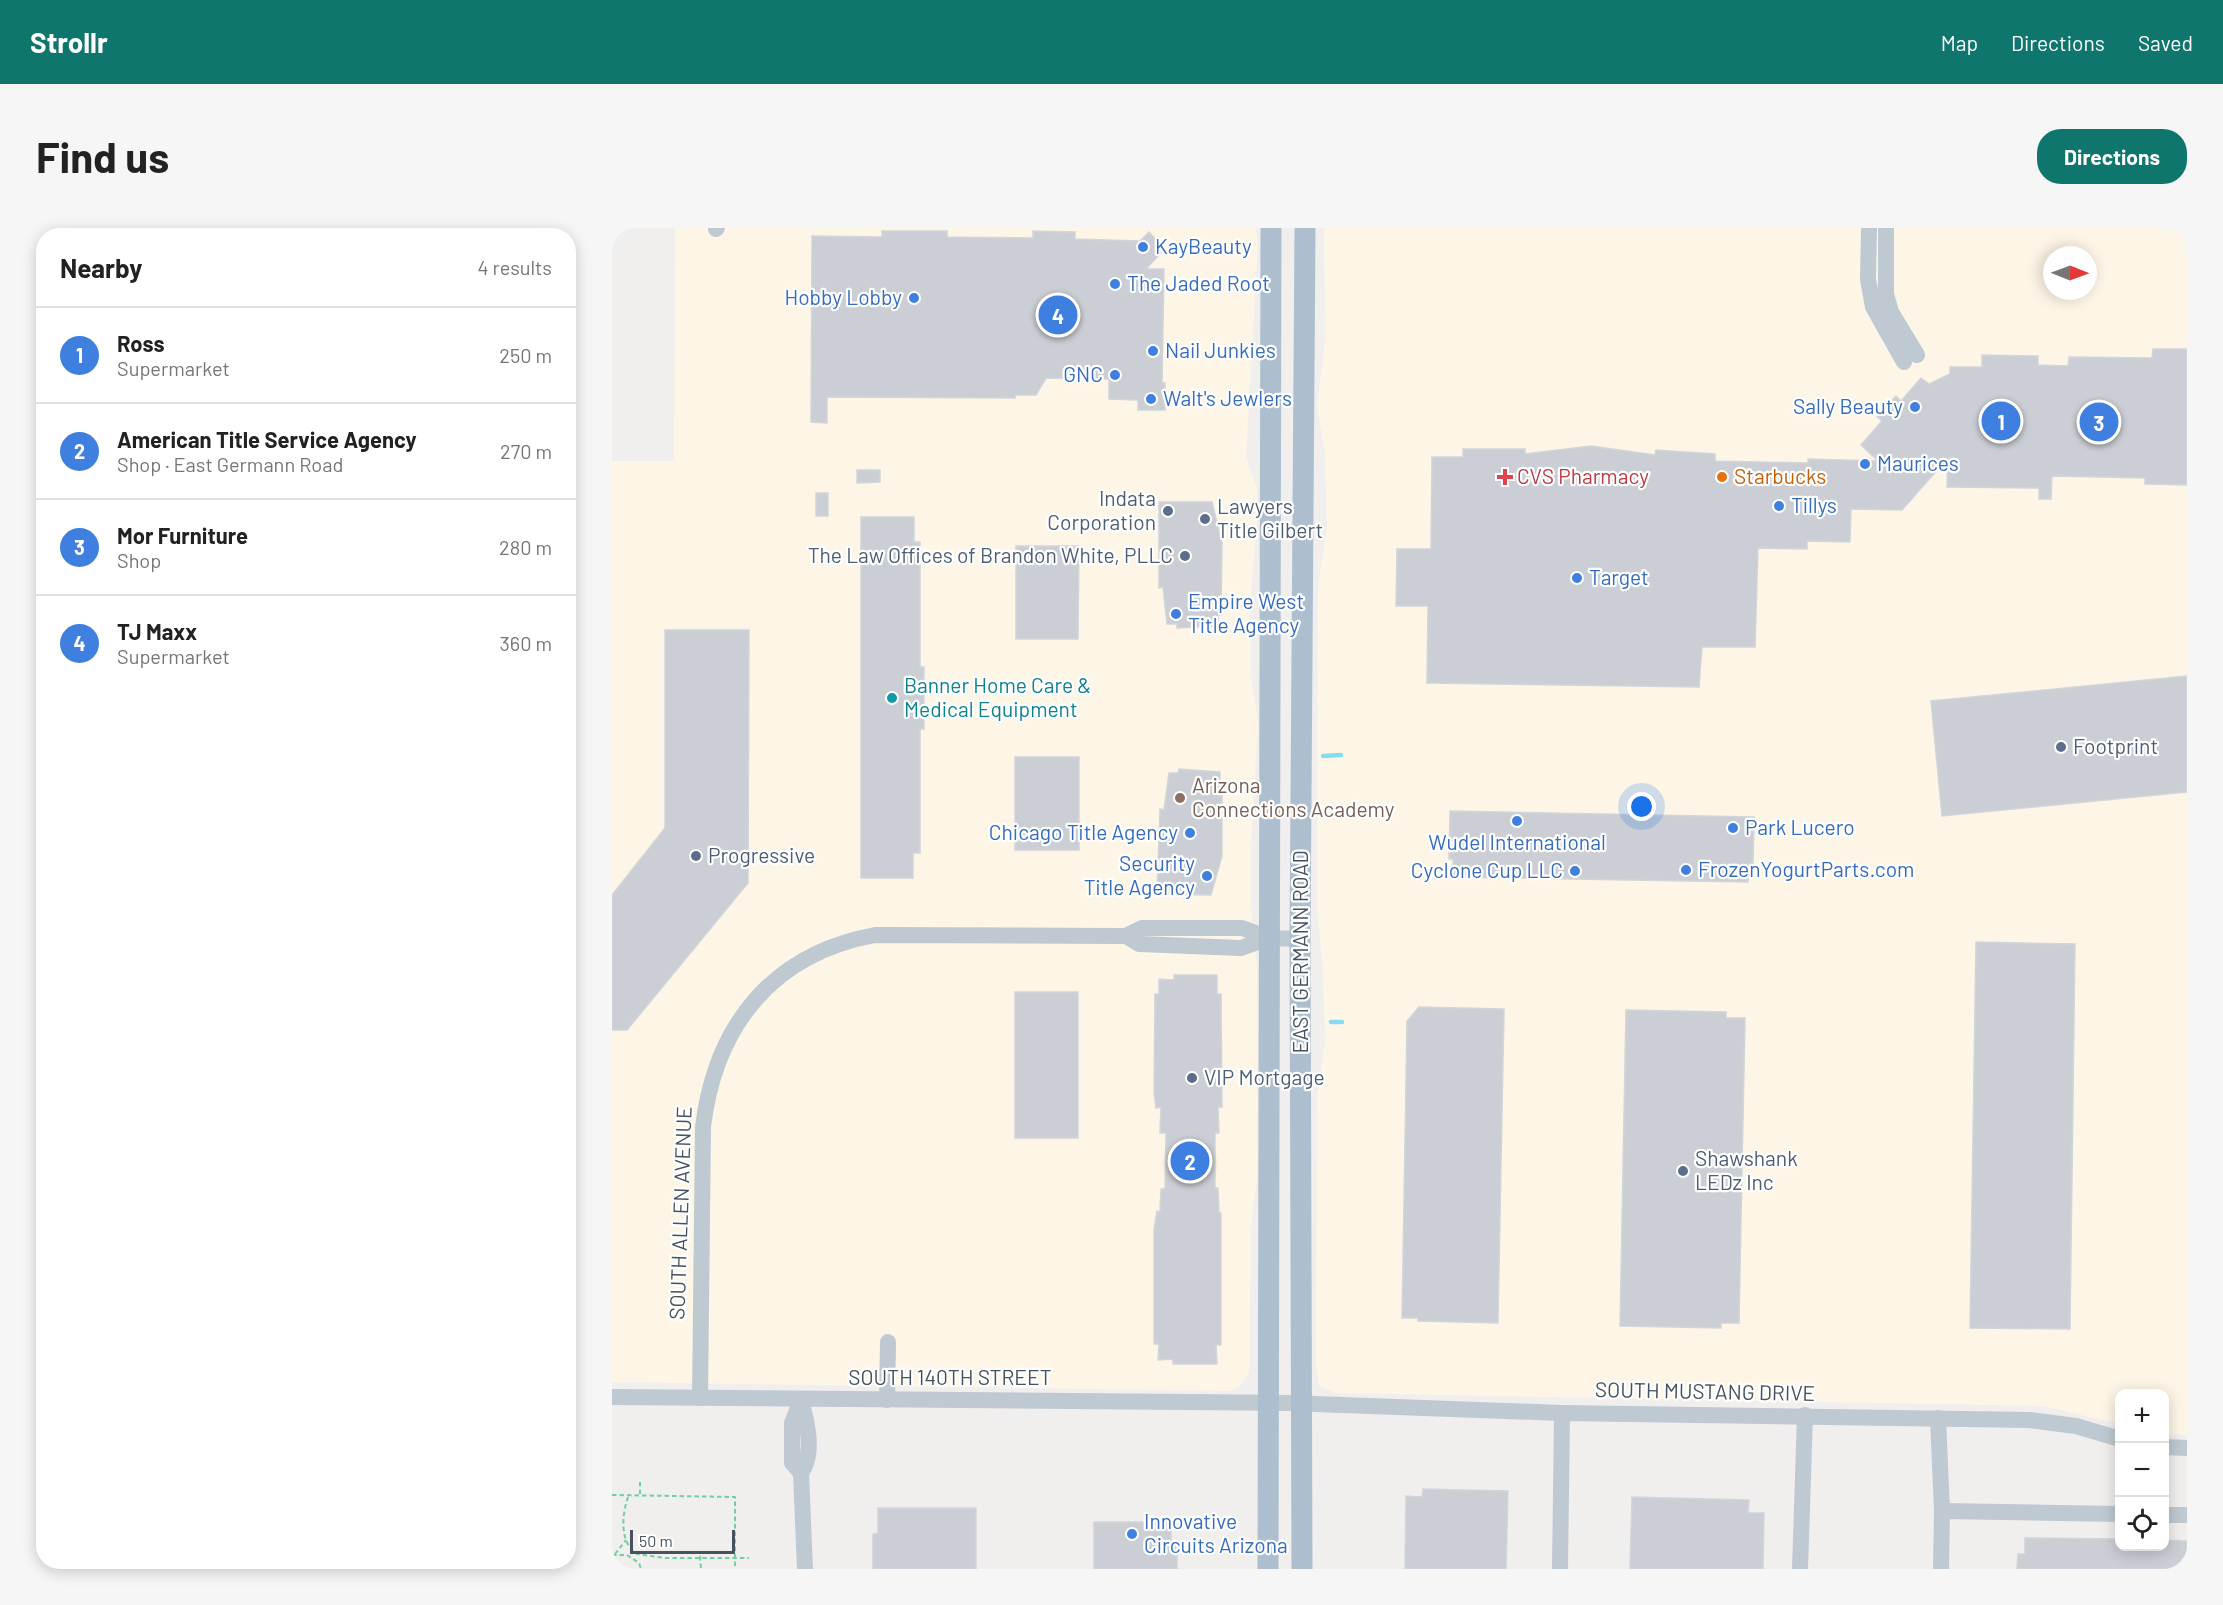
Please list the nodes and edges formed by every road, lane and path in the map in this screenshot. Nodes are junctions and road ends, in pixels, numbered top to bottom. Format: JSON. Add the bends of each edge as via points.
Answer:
{"nodes":[{"id":1,"x":1271,"y":228,"type":"edge"},
{"id":2,"x":1305,"y":228,"type":"edge"},
{"id":3,"x":1869,"y":228,"type":"edge"},
{"id":4,"x":1886,"y":228,"type":"edge"},
{"id":5,"x":1269,"y":938,"type":"junction"},
{"id":6,"x":1300,"y":939,"type":"junction"},
{"id":7,"x":888,"y":1342,"type":"dead end"},
{"id":8,"x":612,"y":1397,"type":"edge"},
{"id":9,"x":700,"y":1398,"type":"junction"},
{"id":10,"x":801,"y":1400,"type":"junction"},
{"id":11,"x":887,"y":1400,"type":"junction"},
{"id":12,"x":1286,"y":1403,"type":"junction"},
{"id":13,"x":1562,"y":1413,"type":"junction"},
{"id":14,"x":1805,"y":1415,"type":"junction"},
{"id":15,"x":1938,"y":1418,"type":"junction"},
{"id":16,"x":2115,"y":1438,"type":"edge"},
{"id":17,"x":2169,"y":1447,"type":"edge"},
{"id":18,"x":2187,"y":1448,"type":"edge"},
{"id":19,"x":640,"y":1482,"type":"dead end"},
{"id":20,"x":612,"y":1495,"type":"edge"},
{"id":21,"x":628,"y":1496,"type":"junction"},
{"id":22,"x":640,"y":1496,"type":"junction"},
{"id":23,"x":1942,"y":1510,"type":"junction"},
{"id":24,"x":2115,"y":1514,"type":"edge"},
{"id":25,"x":2169,"y":1515,"type":"edge"},
{"id":26,"x":2187,"y":1515,"type":"edge"},
{"id":27,"x":626,"y":1539,"type":"junction"},
{"id":28,"x":614,"y":1554,"type":"edge"},
{"id":29,"x":644,"y":1555,"type":"junction"},
{"id":30,"x":700,"y":1556,"type":"junction"},
{"id":31,"x":735,"y":1558,"type":"junction"},
{"id":32,"x":749,"y":1558,"type":"dead end"},
{"id":33,"x":639,"y":1563,"type":"junction"},
{"id":34,"x":640,"y":1569,"type":"edge"},
{"id":35,"x":701,"y":1569,"type":"edge"},
{"id":36,"x":735,"y":1569,"type":"edge"},
{"id":37,"x":805,"y":1569,"type":"edge"},
{"id":38,"x":1268,"y":1569,"type":"edge"},
{"id":39,"x":1302,"y":1569,"type":"edge"},
{"id":40,"x":1560,"y":1569,"type":"edge"},
{"id":41,"x":1800,"y":1569,"type":"edge"},
{"id":42,"x":1941,"y":1569,"type":"edge"}],
"edges":[{"from":1,"to":5,"type":"main road","name":"EAST GERMANN ROAD"},
{"from":2,"to":6,"type":"main road","name":"EAST GERMANN ROAD"},
{"from":3,"to":4,"type":"street","via":[[1868,279],[1873,307],[1911,358],[1886,294]]},
{"from":5,"to":6,"type":"street","name":"SOUTH ALLEN AVENUE"},
{"from":5,"to":9,"type":"street","name":"SOUTH ALLEN AVENUE","via":[[1241,948],[1139,944],[1126,936],[903,934],[834,945],[768,988],[744,1011],[717,1062],[706,1102]]},
{"from":5,"to":12,"type":"main road","name":"EAST GERMANN ROAD"},
{"from":6,"to":12,"type":"main road","name":"EAST GERMANN ROAD"},
{"from":7,"to":11,"type":"street"},
{"from":8,"to":9,"type":"street","name":"SOUTH 140TH STREET"},
{"from":9,"to":10,"type":"street","name":"SOUTH 140TH STREET"},
{"from":10,"to":11,"type":"street","name":"SOUTH 140TH STREET"},
{"from":10,"to":37,"type":"street","via":[[792,1423],[792,1463],[801,1473]]},
{"from":11,"to":12,"type":"street","name":"SOUTH 140TH STREET"},
{"from":12,"to":13,"type":"street","name":"SOUTH MUSTANG DRIVE"},
{"from":12,"to":38,"type":"main road","name":"EAST GERMANN ROAD"},
{"from":12,"to":39,"type":"main road","name":"EAST GERMANN ROAD"},
{"from":13,"to":14,"type":"street","name":"SOUTH MUSTANG DRIVE"},
{"from":13,"to":40,"type":"street"},
{"from":14,"to":15,"type":"street","name":"SOUTH MUSTANG DRIVE"},
{"from":14,"to":41,"type":"street"},
{"from":15,"to":16,"type":"street","name":"SOUTH MUSTANG DRIVE","via":[[2055,1422]]},
{"from":15,"to":23,"type":"street"},
{"from":17,"to":18,"type":"street"},
{"from":19,"to":22,"type":"path"},
{"from":20,"to":21,"type":"path"},
{"from":21,"to":22,"type":"path"},
{"from":21,"to":27,"type":"path","via":[[622,1517]]},
{"from":22,"to":31,"type":"path","via":[[735,1497]]},
{"from":23,"to":24,"type":"street"},
{"from":23,"to":42,"type":"street"},
{"from":25,"to":26,"type":"street"},
{"from":27,"to":28,"type":"path"},
{"from":27,"to":29,"type":"path","via":[[632,1550]]},
{"from":28,"to":33,"type":"path","via":[[627,1555]]},
{"from":29,"to":30,"type":"path"},
{"from":29,"to":33,"type":"path"},
{"from":30,"to":31,"type":"path"},
{"from":30,"to":35,"type":"path"},
{"from":31,"to":32,"type":"path"},
{"from":31,"to":36,"type":"path"},
{"from":33,"to":34,"type":"path"}]}
